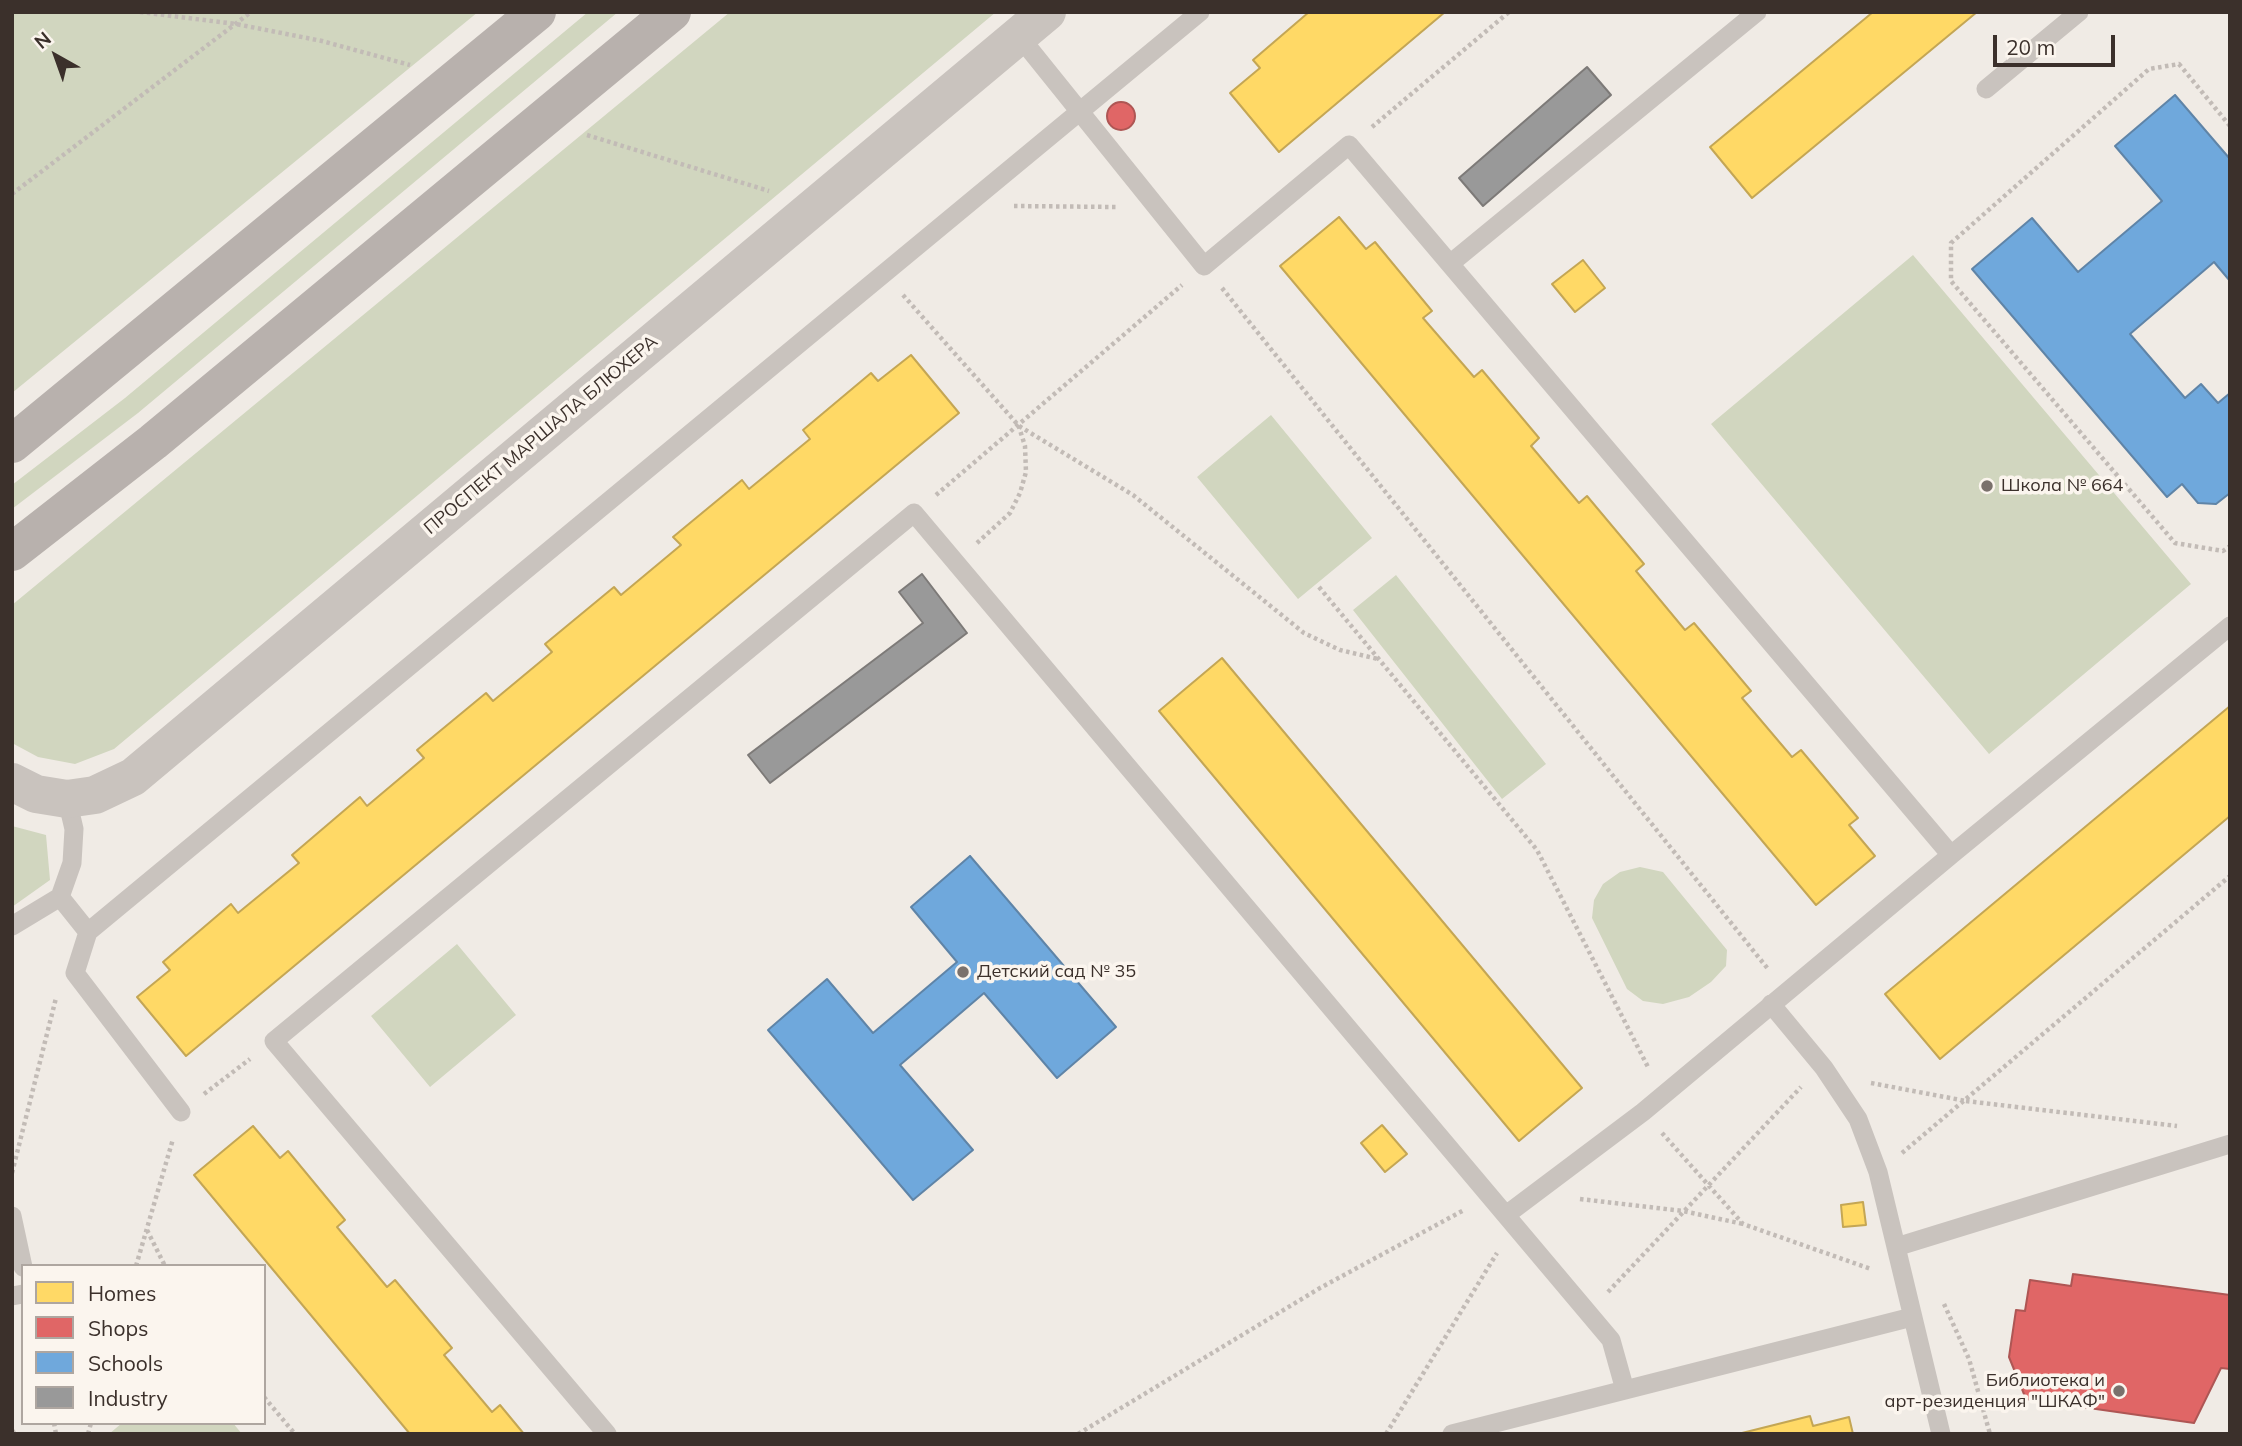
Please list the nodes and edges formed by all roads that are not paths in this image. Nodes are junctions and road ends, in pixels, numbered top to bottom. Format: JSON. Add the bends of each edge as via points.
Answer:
{"nodes":[{"id":1,"x":537,"y":12,"type":"edge"},
{"id":2,"x":671,"y":12,"type":"edge"},
{"id":3,"x":1200,"y":12,"type":"edge"},
{"id":4,"x":1756,"y":12,"type":"edge"},
{"id":5,"x":2079,"y":12,"type":"edge"},
{"id":6,"x":1033,"y":24,"type":"edge"},
{"id":7,"x":1986,"y":89,"type":"dead end"},
{"id":8,"x":1079,"y":113,"type":"junction"},
{"id":9,"x":1451,"y":263,"type":"junction"},
{"id":10,"x":12,"y":444,"type":"edge"},
{"id":11,"x":12,"y":552,"type":"edge"},
{"id":12,"x":2230,"y":626,"type":"edge"},
{"id":13,"x":12,"y":782,"type":"edge"},
{"id":14,"x":67,"y":799,"type":"junction"},
{"id":15,"x":1951,"y":855,"type":"junction"},
{"id":16,"x":60,"y":897,"type":"junction"},
{"id":17,"x":12,"y":926,"type":"edge"},
{"id":18,"x":88,"y":932,"type":"junction"},
{"id":19,"x":1778,"y":998,"type":"junction"},
{"id":20,"x":181,"y":1112,"type":"dead end"},
{"id":21,"x":2230,"y":1144,"type":"edge"},
{"id":22,"x":12,"y":1216,"type":"edge"},
{"id":23,"x":1510,"y":1220,"type":"junction"},
{"id":24,"x":1896,"y":1247,"type":"junction"},
{"id":25,"x":22,"y":1264,"type":"edge"},
{"id":26,"x":1912,"y":1317,"type":"junction"},
{"id":27,"x":1625,"y":1390,"type":"junction"},
{"id":28,"x":607,"y":1434,"type":"edge"},
{"id":29,"x":1452,"y":1434,"type":"edge"},
{"id":30,"x":1941,"y":1434,"type":"edge"}],
"edges":[{"from":1,"to":10,"type":"main road"},
{"from":2,"to":11,"type":"main road","via":[[153,442]]},
{"from":3,"to":8,"type":"lane"},
{"from":4,"to":9,"type":"lane"},
{"from":5,"to":7,"type":"lane"},
{"from":6,"to":8,"type":"lane"},
{"from":6,"to":14,"type":"street","name":"ПРОСПЕКТ МАРШАЛА БЛЮХЕРА","via":[[132,777],[95,795]]},
{"from":8,"to":9,"type":"lane","via":[[1204,266],[1349,145]]},
{"from":8,"to":18,"type":"lane"},
{"from":9,"to":15,"type":"lane"},
{"from":12,"to":15,"type":"lane"},
{"from":13,"to":14,"type":"street","name":"ПРОСПЕКТ МАРШАЛА БЛЮХЕРА","via":[[36,794]]},
{"from":14,"to":16,"type":"lane","via":[[74,829],[72,863]]},
{"from":15,"to":19,"type":"lane"},
{"from":16,"to":17,"type":"lane"},
{"from":16,"to":18,"type":"lane"},
{"from":18,"to":20,"type":"lane","via":[[75,973]]},
{"from":19,"to":23,"type":"lane","via":[[1643,1112],[1534,1193]]},
{"from":19,"to":24,"type":"lane","via":[[1858,1119],[1878,1172]]},
{"from":21,"to":24,"type":"lane"},
{"from":22,"to":25,"type":"lane"},
{"from":23,"to":27,"type":"lane","via":[[1611,1340]]},
{"from":23,"to":28,"type":"lane","via":[[914,513],[274,1041]]},
{"from":24,"to":26,"type":"lane"},
{"from":26,"to":27,"type":"lane"},
{"from":26,"to":30,"type":"lane"},
{"from":27,"to":29,"type":"lane"}]}
